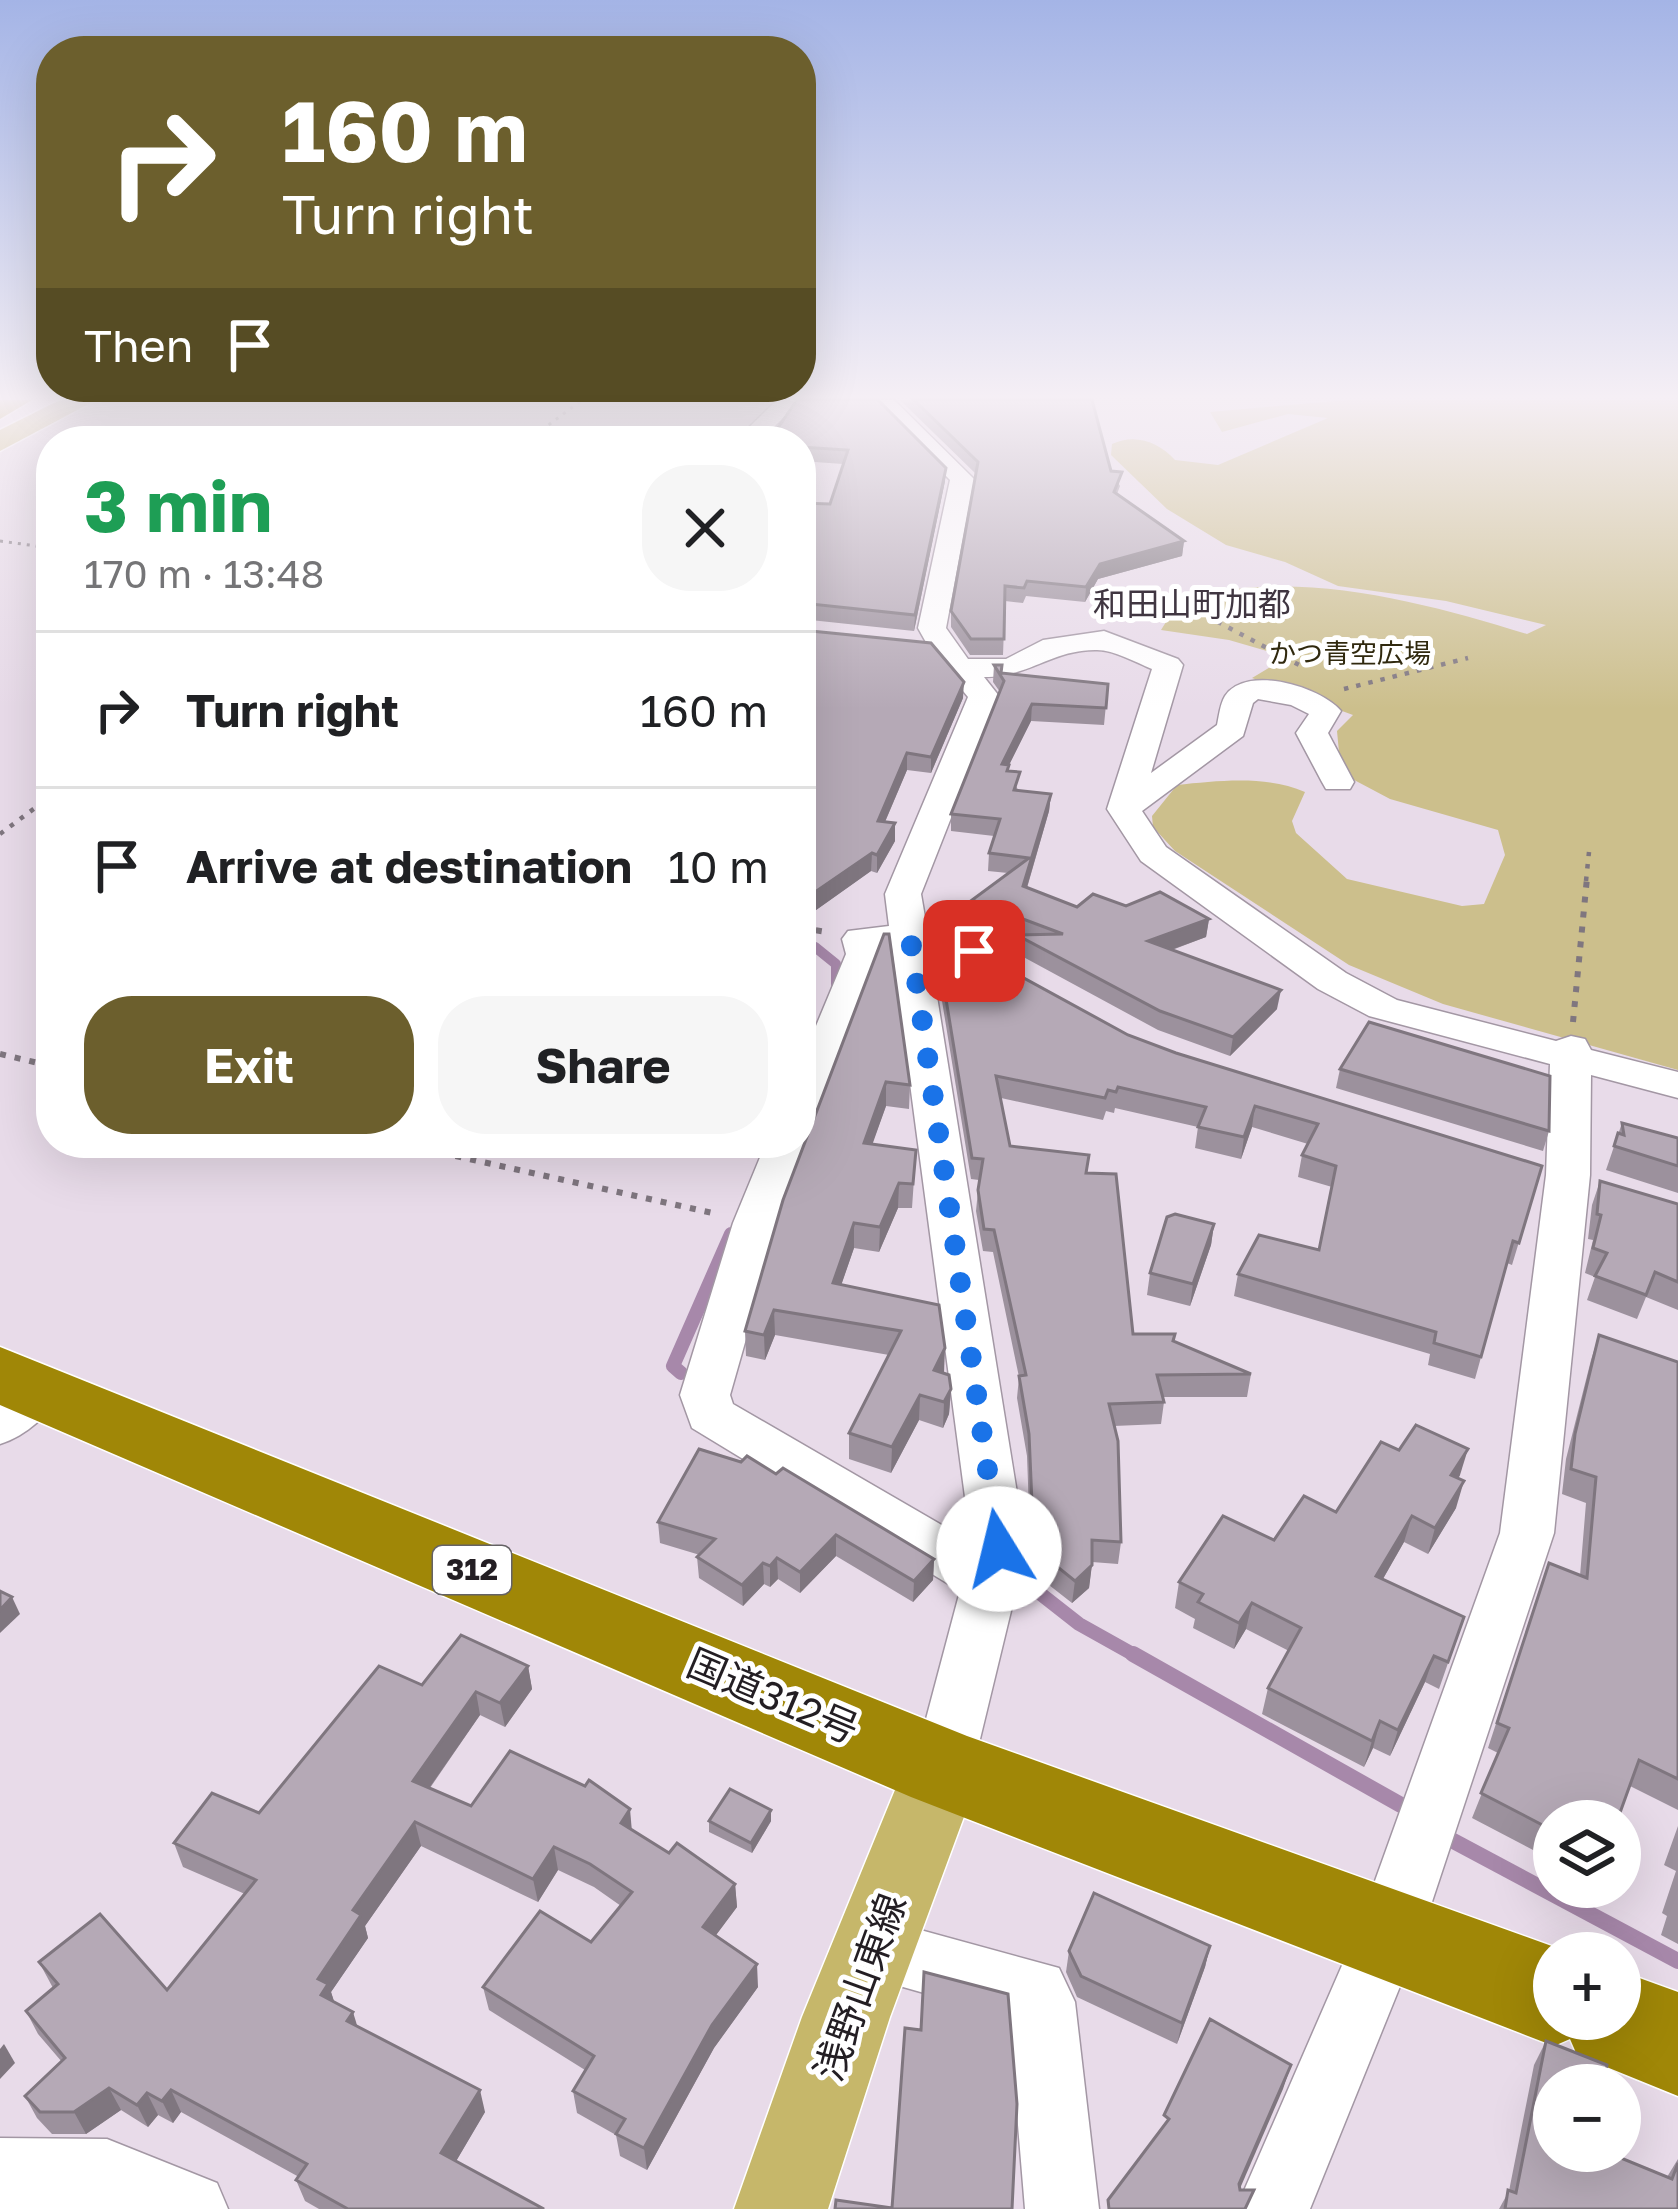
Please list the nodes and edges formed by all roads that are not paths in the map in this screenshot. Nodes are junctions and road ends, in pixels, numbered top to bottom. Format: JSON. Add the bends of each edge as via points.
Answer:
{"nodes":[{"id":1,"x":957,"y":503,"type":"edge"},
{"id":2,"x":897,"y":642,"type":"edge"},
{"id":3,"x":953,"y":658,"type":"junction"},
{"id":4,"x":1338,"y":782,"type":"dead end"},
{"id":5,"x":1124,"y":808,"type":"junction"},
{"id":6,"x":910,"y":936,"type":"junction"},
{"id":7,"x":974,"y":951,"type":"edge"},
{"id":8,"x":1570,"y":1053,"type":"junction"},
{"id":9,"x":816,"y":1075,"type":"edge"},
{"id":10,"x":1678,"y":1085,"type":"edge"},
{"id":11,"x":782,"y":1158,"type":"edge"},
{"id":12,"x":13,"y":1396,"type":"edge"},
{"id":13,"x":992,"y":1582,"type":"junction"},
{"id":14,"x":944,"y":1768,"type":"junction"},
{"id":15,"x":1389,"y":1932,"type":"junction"},
{"id":16,"x":873,"y":1949,"type":"junction"},
{"id":17,"x":1533,"y":1988,"type":"edge"},
{"id":18,"x":1641,"y":2030,"type":"edge"},
{"id":19,"x":1678,"y":2044,"type":"edge"},
{"id":20,"x":0,"y":2174,"type":"edge"},
{"id":21,"x":191,"y":2209,"type":"edge"},
{"id":22,"x":781,"y":2209,"type":"edge"},
{"id":23,"x":1062,"y":2209,"type":"edge"},
{"id":24,"x":1273,"y":2209,"type":"edge"}],
"edges":[{"from":1,"to":3,"type":"street","via":[[932,628]]},
{"from":2,"to":3,"type":"street"},
{"from":3,"to":5,"type":"street","via":[[1011,668],[1053,646],[1104,640],[1168,665]]},
{"from":3,"to":6,"type":"street","via":[[984,696],[903,894]]},
{"from":4,"to":5,"type":"street","via":[[1312,733],[1327,697],[1253,689],[1238,700],[1232,729]]},
{"from":5,"to":8,"type":"street","via":[[1153,854],[1333,981],[1383,1008]]},
{"from":6,"to":7,"type":"street"},
{"from":6,"to":9,"type":"street","via":[[861,939],[865,954]]},
{"from":6,"to":13,"type":"street","via":[[999,1549]]},
{"from":8,"to":10,"type":"street"},
{"from":8,"to":15,"type":"street","via":[[1568,1176],[1527,1533]]},
{"from":11,"to":13,"type":"street","via":[[705,1395],[710,1415]]},
{"from":12,"to":14,"type":"highway","name":"国道312号","number":"312"},
{"from":13,"to":14,"type":"street"},
{"from":14,"to":15,"type":"highway","name":"国道312号","number":"312"},
{"from":14,"to":16,"type":"main road","name":"浅野山東線"},
{"from":15,"to":17,"type":"highway","name":"国道312号","number":"312"},
{"from":15,"to":24,"type":"street"},
{"from":16,"to":22,"type":"main road","name":"浅野山東線"},
{"from":16,"to":23,"type":"street","via":[[1035,1991]]},
{"from":18,"to":19,"type":"highway"},
{"from":20,"to":21,"type":"street","via":[[107,2175]]}]}
